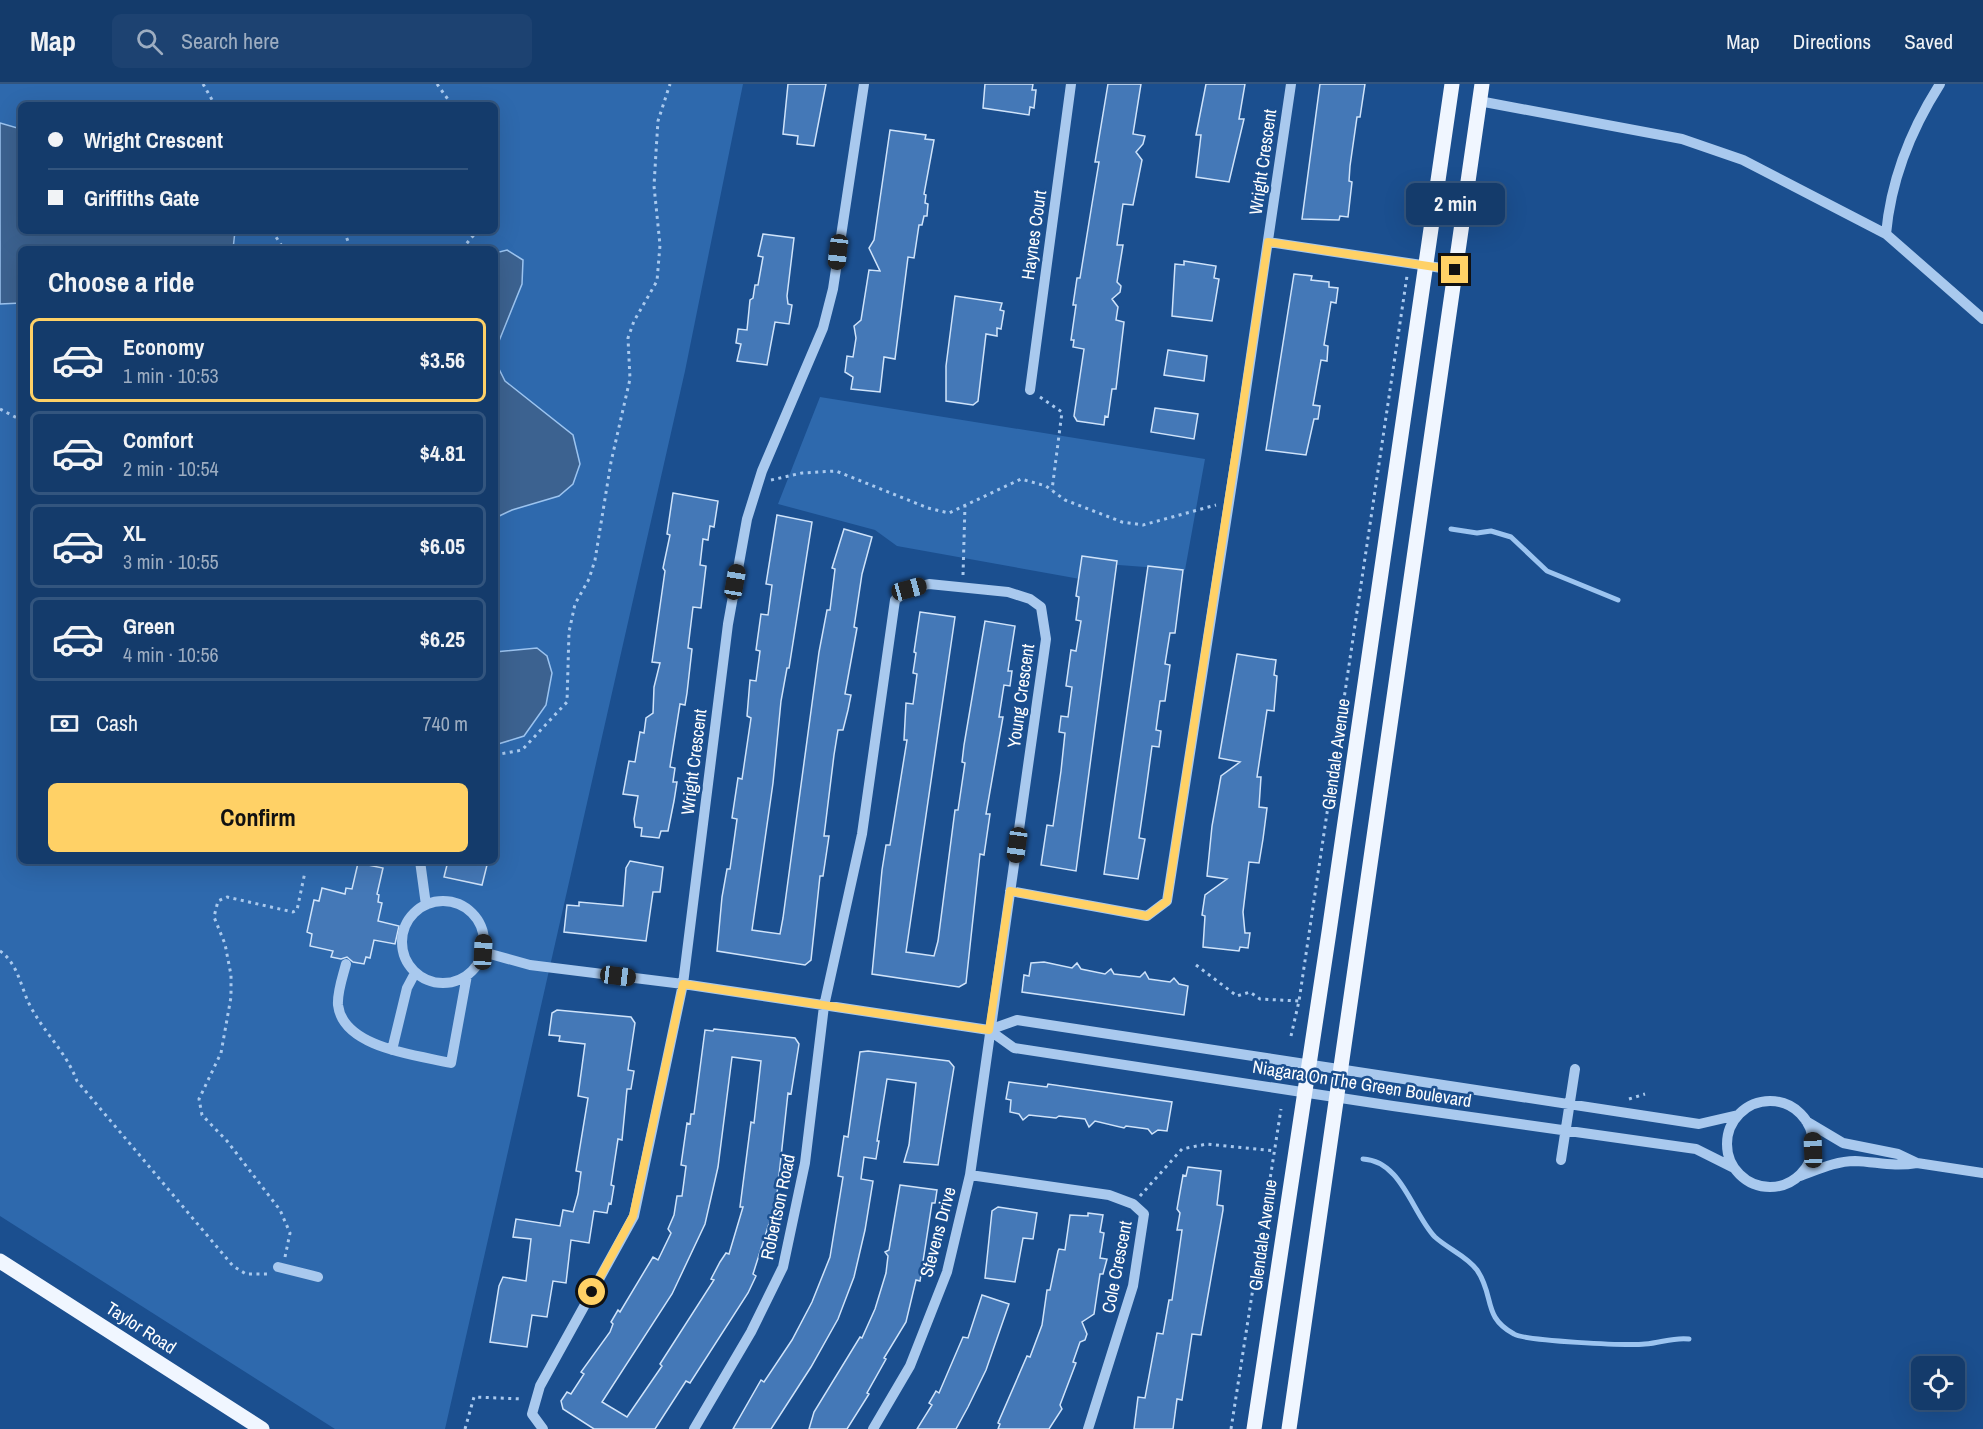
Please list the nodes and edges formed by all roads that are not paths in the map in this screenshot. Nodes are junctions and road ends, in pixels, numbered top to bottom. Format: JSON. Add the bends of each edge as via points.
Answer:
{"nodes":[{"id":1,"x":864,"y":84,"type":"edge"},
{"id":2,"x":1071,"y":84,"type":"edge"},
{"id":3,"x":1291,"y":84,"type":"edge"},
{"id":4,"x":1452,"y":84,"type":"edge"},
{"id":5,"x":1482,"y":84,"type":"edge"},
{"id":6,"x":1940,"y":84,"type":"edge"},
{"id":7,"x":1479,"y":101,"type":"junction"},
{"id":8,"x":1886,"y":234,"type":"junction"},
{"id":9,"x":1268,"y":242,"type":"junction"},
{"id":10,"x":1426,"y":266,"type":"junction"},
{"id":11,"x":1455,"y":270,"type":"junction"},
{"id":12,"x":1983,"y":319,"type":"edge"},
{"id":13,"x":1030,"y":390,"type":"road end"},
{"id":14,"x":420,"y":864,"type":"edge"},
{"id":15,"x":1010,"y":891,"type":"junction"},
{"id":16,"x":426,"y":905,"type":"junction"},
{"id":17,"x":483,"y":952,"type":"junction"},
{"id":18,"x":346,"y":964,"type":"dead end"},
{"id":19,"x":414,"y":972,"type":"junction"},
{"id":20,"x":467,"y":975,"type":"junction"},
{"id":21,"x":683,"y":984,"type":"junction"},
{"id":22,"x":824,"y":1006,"type":"junction"},
{"id":23,"x":989,"y":1030,"type":"junction"},
{"id":24,"x":392,"y":1050,"type":"junction"},
{"id":25,"x":1308,"y":1064,"type":"junction"},
{"id":26,"x":1341,"y":1069,"type":"junction"},
{"id":27,"x":1575,"y":1069,"type":"dead end"},
{"id":28,"x":1304,"y":1092,"type":"junction"},
{"id":29,"x":1337,"y":1097,"type":"junction"},
{"id":30,"x":1569,"y":1104,"type":"junction"},
{"id":31,"x":1738,"y":1115,"type":"junction"},
{"id":32,"x":1806,"y":1121,"type":"junction"},
{"id":33,"x":1565,"y":1131,"type":"junction"},
{"id":34,"x":1561,"y":1160,"type":"dead end"},
{"id":35,"x":1917,"y":1163,"type":"junction"},
{"id":36,"x":1732,"y":1167,"type":"junction"},
{"id":37,"x":1983,"y":1172,"type":"edge"},
{"id":38,"x":970,"y":1175,"type":"junction"},
{"id":39,"x":1799,"y":1176,"type":"junction"},
{"id":40,"x":0,"y":1261,"type":"edge"},
{"id":41,"x":279,"y":1267,"type":"road end"},
{"id":42,"x":318,"y":1276,"type":"dead end"},
{"id":43,"x":262,"y":1429,"type":"edge"},
{"id":44,"x":543,"y":1429,"type":"edge"},
{"id":45,"x":694,"y":1429,"type":"edge"},
{"id":46,"x":873,"y":1429,"type":"edge"},
{"id":47,"x":1088,"y":1429,"type":"edge"},
{"id":48,"x":1254,"y":1429,"type":"edge"},
{"id":49,"x":1289,"y":1429,"type":"edge"}],
"edges":[{"from":1,"to":21,"type":"street","name":"Wright Crescent","via":[[833,289],[823,328],[758,483],[747,519],[728,624]]},
{"from":2,"to":13,"type":"street","name":"Haynes Court"},
{"from":3,"to":9,"type":"street","name":"Wright Crescent"},
{"from":4,"to":10,"type":"main road","name":"Glendale Avenue"},
{"from":5,"to":7,"type":"main road"},
{"from":6,"to":8,"type":"street","via":[[1916,122],[1896,174]]},
{"from":7,"to":8,"type":"street","via":[[1682,139],[1743,160]]},
{"from":7,"to":11,"type":"main road"},
{"from":8,"to":12,"type":"street"},
{"from":9,"to":10,"type":"street"},
{"from":9,"to":15,"type":"street","name":"Wright Crescent","via":[[1167,901],[1147,916]]},
{"from":10,"to":11,"type":"street"},
{"from":10,"to":25,"type":"main road","name":"Glendale Avenue"},
{"from":11,"to":26,"type":"main road"},
{"from":14,"to":16,"type":"street"},
{"from":15,"to":22,"type":"street","name":"Young Crescent","via":[[1046,639],[1041,607],[1008,592],[929,584],[909,589],[895,600],[862,834]]},
{"from":15,"to":23,"type":"street","name":"Young Crescent"},
{"from":16,"to":17,"type":"street","via":[[451,902],[473,915],[482,932]]},
{"from":16,"to":19,"type":"street","via":[[414,913],[402,937],[406,962]]},
{"from":17,"to":20,"type":"street"},
{"from":17,"to":21,"type":"street","name":"Niagara On The Green Boulevard","via":[[530,965]]},
{"from":18,"to":24,"type":"street","via":[[338,1003],[341,1016],[376,1047]]},
{"from":19,"to":20,"type":"street","via":[[441,984]]},
{"from":19,"to":24,"type":"street"},
{"from":20,"to":24,"type":"street","via":[[451,1063]]},
{"from":21,"to":22,"type":"street","name":"Niagara On The Green Boulevard"},
{"from":21,"to":44,"type":"street","name":"Wright Crescent","via":[[633,1216],[540,1386],[532,1414]]},
{"from":22,"to":23,"type":"street","name":"Niagara On The Green Boulevard"},
{"from":22,"to":45,"type":"street","name":"Robertson Road","via":[[805,1163],[783,1267],[752,1332]]},
{"from":23,"to":25,"type":"street","name":"Niagara On The Green Boulevard","via":[[1017,1020]]},
{"from":23,"to":28,"type":"street","name":"Niagara On The Green Boulevard","via":[[1014,1048]]},
{"from":23,"to":38,"type":"street","name":"Stevens Drive"},
{"from":25,"to":26,"type":"street","name":"Niagara On The Green Boulevard"},
{"from":25,"to":28,"type":"main road","name":"Glendale Avenue"},
{"from":26,"to":29,"type":"main road"},
{"from":26,"to":30,"type":"street","name":"Niagara On The Green Boulevard"},
{"from":27,"to":30,"type":"street"},
{"from":28,"to":29,"type":"street","name":"Niagara On The Green Boulevard"},
{"from":28,"to":48,"type":"main road","name":"Glendale Avenue"},
{"from":29,"to":33,"type":"street","name":"Niagara On The Green Boulevard"},
{"from":29,"to":49,"type":"main road"},
{"from":30,"to":31,"type":"street","name":"Niagara On The Green Boulevard","via":[[1699,1124]]},
{"from":30,"to":33,"type":"street"},
{"from":31,"to":32,"type":"street","via":[[1767,1102],[1789,1107]]},
{"from":31,"to":36,"type":"street","via":[[1727,1140]]},
{"from":32,"to":35,"type":"street","via":[[1842,1143],[1898,1154]]},
{"from":32,"to":39,"type":"street","via":[[1813,1135],[1813,1150],[1809,1164]]},
{"from":33,"to":34,"type":"street"},
{"from":33,"to":36,"type":"street","name":"Niagara On The Green Boulevard","via":[[1696,1149]]},
{"from":35,"to":37,"type":"street"},
{"from":35,"to":39,"type":"street","via":[[1896,1167],[1840,1162]]},
{"from":36,"to":39,"type":"street","via":[[1757,1185],[1787,1184]]},
{"from":38,"to":46,"type":"street","name":"Stevens Drive","via":[[946,1272],[910,1366]]},
{"from":38,"to":47,"type":"street","name":"Cole Crescent","via":[[1109,1195],[1133,1204],[1144,1214],[1133,1286]]},
{"from":40,"to":43,"type":"main road","name":"Taylor Road"},
{"from":41,"to":42,"type":"street"}]}
